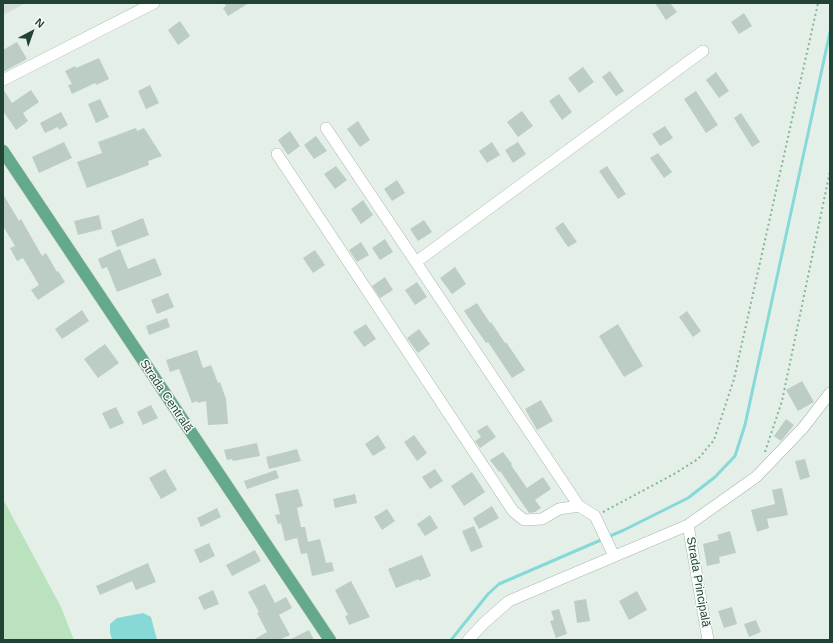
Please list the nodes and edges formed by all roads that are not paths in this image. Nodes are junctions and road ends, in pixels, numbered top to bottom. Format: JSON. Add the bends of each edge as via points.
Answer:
{"nodes":[{"id":1,"x":154,"y":3,"type":"edge"},
{"id":2,"x":702,"y":51,"type":"dead end"},
{"id":3,"x":3,"y":80,"type":"edge"},
{"id":4,"x":326,"y":128,"type":"dead end"},
{"id":5,"x":3,"y":151,"type":"edge"},
{"id":6,"x":277,"y":154,"type":"dead end"},
{"id":7,"x":416,"y":262,"type":"junction"},
{"id":8,"x":830,"y":393,"type":"edge"},
{"id":9,"x":579,"y":506,"type":"junction"},
{"id":10,"x":688,"y":525,"type":"junction"},
{"id":11,"x":614,"y":556,"type":"junction"},
{"id":12,"x":330,"y":640,"type":"edge"},
{"id":13,"x":468,"y":640,"type":"edge"},
{"id":14,"x":708,"y":640,"type":"edge"}],
"edges":[{"from":1,"to":3,"type":"street"},
{"from":2,"to":7,"type":"street"},
{"from":4,"to":7,"type":"street"},
{"from":5,"to":12,"type":"main road","name":"Strada Centrală"},
{"from":6,"to":9,"type":"street","via":[[512,511],[524,520],[530,520],[542,519],[559,509]]},
{"from":7,"to":9,"type":"street"},
{"from":8,"to":10,"type":"street","via":[[803,428],[756,477]]},
{"from":9,"to":11,"type":"street","via":[[595,516]]},
{"from":10,"to":11,"type":"street"},
{"from":10,"to":14,"type":"street","name":"Strada Principală"},
{"from":11,"to":13,"type":"street","via":[[510,601]]}]}
